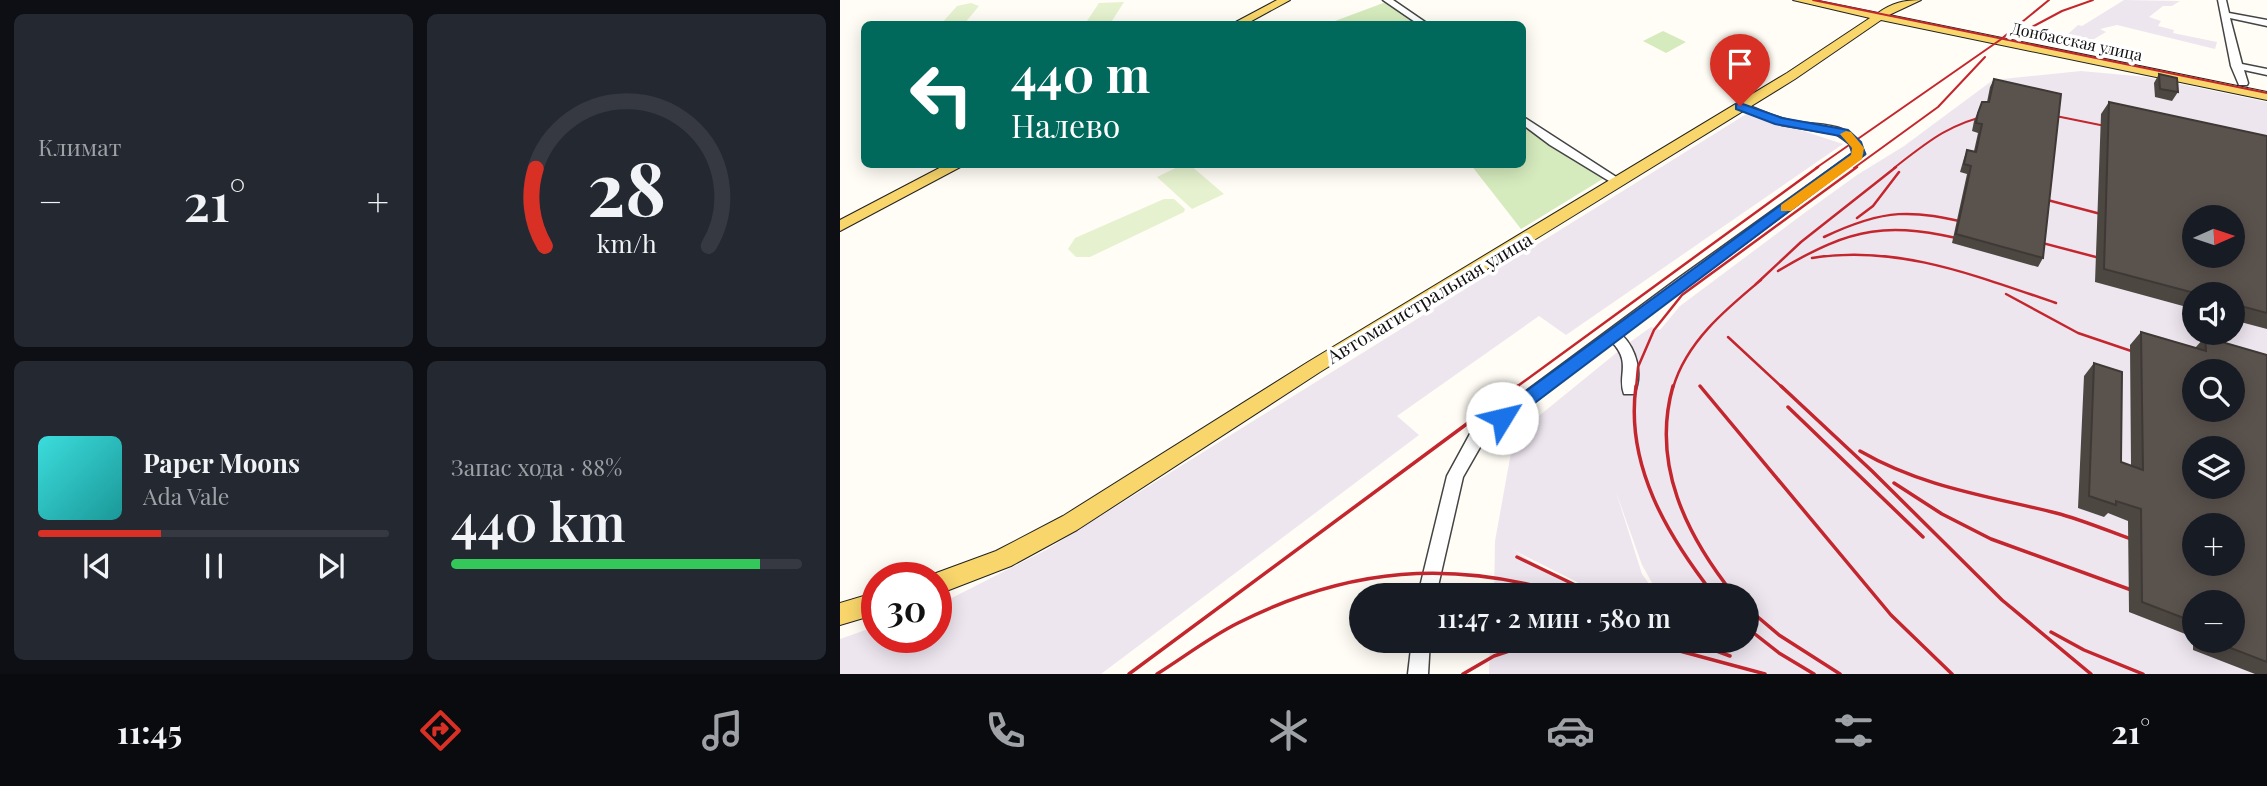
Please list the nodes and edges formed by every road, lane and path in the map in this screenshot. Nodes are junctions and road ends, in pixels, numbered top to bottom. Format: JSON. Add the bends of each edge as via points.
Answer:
{"nodes":[{"id":1,"x":1285,"y":0,"type":"edge"},
{"id":2,"x":1387,"y":0,"type":"edge"},
{"id":3,"x":1798,"y":0,"type":"edge"},
{"id":4,"x":1836,"y":0,"type":"edge"},
{"id":5,"x":1916,"y":0,"type":"edge"},
{"id":6,"x":2222,"y":0,"type":"edge"},
{"id":7,"x":1884,"y":13,"type":"junction"},
{"id":8,"x":2226,"y":15,"type":"junction"},
{"id":9,"x":1244,"y":21,"type":"edge"},
{"id":10,"x":1418,"y":21,"type":"edge"},
{"id":11,"x":2267,"y":23,"type":"edge"},
{"id":12,"x":2236,"y":66,"type":"junction"},
{"id":13,"x":2267,"y":72,"type":"edge"},
{"id":14,"x":2243,"y":83,"type":"junction"},
{"id":15,"x":2267,"y":88,"type":"edge"},
{"id":16,"x":2267,"y":96,"type":"edge"},
{"id":17,"x":1740,"y":106,"type":"junction"},
{"id":18,"x":1526,"y":122,"type":"edge"},
{"id":19,"x":951,"y":168,"type":"edge"},
{"id":20,"x":1618,"y":182,"type":"junction"},
{"id":21,"x":840,"y":226,"type":"edge"},
{"id":22,"x":1614,"y":335,"type":"junction"},
{"id":23,"x":1629,"y":390,"type":"dead end"},
{"id":24,"x":952,"y":578,"type":"edge"},
{"id":25,"x":1430,"y":583,"type":"edge"},
{"id":26,"x":861,"y":608,"type":"edge"},
{"id":27,"x":840,"y":614,"type":"edge"},
{"id":28,"x":1420,"y":653,"type":"edge"},
{"id":29,"x":1418,"y":674,"type":"edge"}],
"edges":[{"from":1,"to":9,"type":"main road"},
{"from":2,"to":10,"type":"street"},
{"from":3,"to":7,"type":"main road"},
{"from":4,"to":7,"type":"main road"},
{"from":5,"to":7,"type":"main road","name":"Автомагистральная улица"},
{"from":6,"to":8,"type":"street"},
{"from":7,"to":14,"type":"main road","name":"Донбасская улица"},
{"from":7,"to":16,"type":"main road","name":"Донбасская улица"},
{"from":7,"to":17,"type":"main road","name":"Автомагистральная улица"},
{"from":8,"to":11,"type":"street"},
{"from":8,"to":12,"type":"street"},
{"from":12,"to":13,"type":"street"},
{"from":12,"to":14,"type":"street"},
{"from":14,"to":15,"type":"main road","name":"Донбасская улица"},
{"from":17,"to":20,"type":"main road","name":"Автомагистральная улица"},
{"from":17,"to":22,"type":"street","via":[[1780,121],[1844,133],[1859,154]]},
{"from":18,"to":20,"type":"street"},
{"from":19,"to":21,"type":"main road"},
{"from":20,"to":24,"type":"main road","name":"Автомагистральная улица","via":[[1314,367],[1070,523],[1003,559]]},
{"from":22,"to":23,"type":"street","via":[[1626,345]]},
{"from":22,"to":25,"type":"street","via":[[1477,437],[1460,463],[1450,492]]},
{"from":26,"to":27,"type":"main road"},
{"from":28,"to":29,"type":"street"}]}
